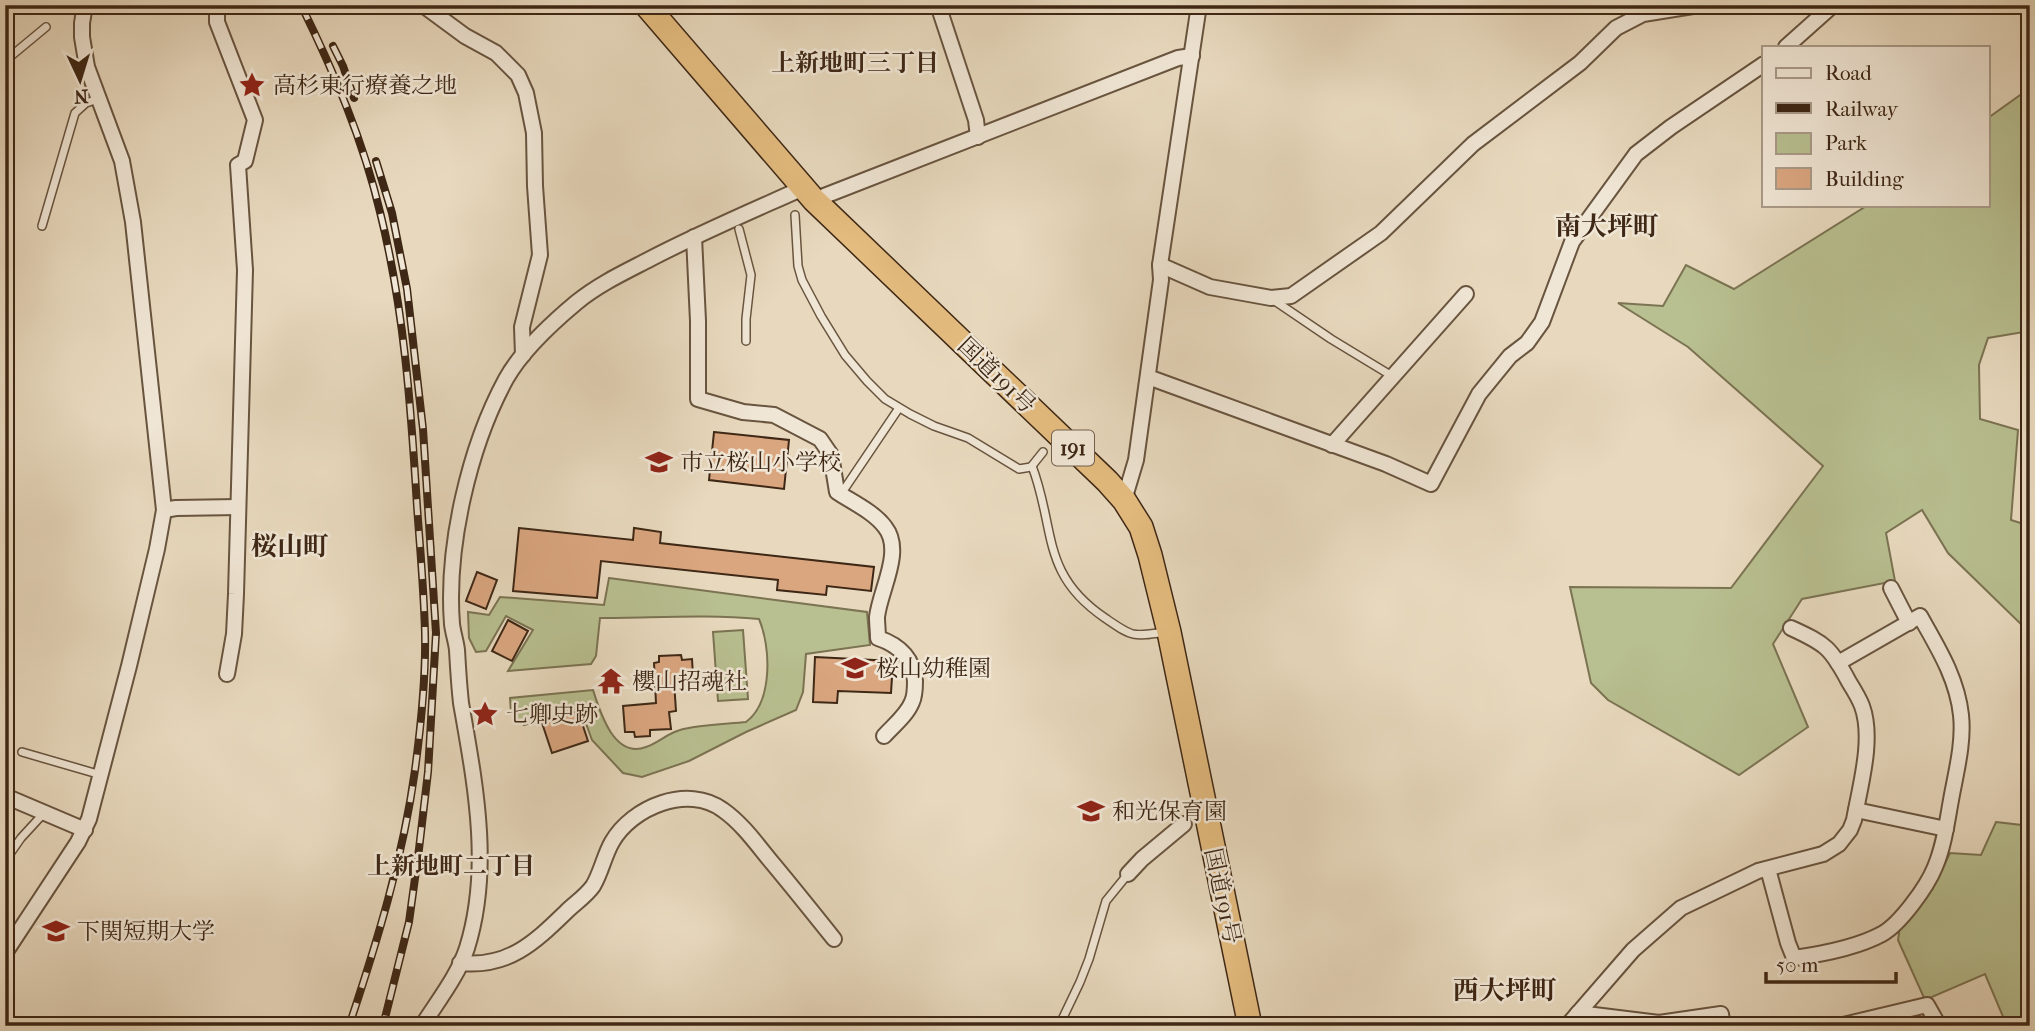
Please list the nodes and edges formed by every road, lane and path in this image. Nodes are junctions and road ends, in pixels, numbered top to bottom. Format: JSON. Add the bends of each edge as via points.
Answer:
{"nodes":[{"id":1,"x":85,"y":5,"type":"edge"},
{"id":2,"x":217,"y":5,"type":"edge"},
{"id":3,"x":423,"y":5,"type":"edge"},
{"id":4,"x":646,"y":5,"type":"edge"},
{"id":5,"x":938,"y":5,"type":"edge"},
{"id":6,"x":1199,"y":5,"type":"edge"},
{"id":7,"x":1699,"y":5,"type":"edge"},
{"id":8,"x":1833,"y":5,"type":"edge"},
{"id":9,"x":46,"y":27,"type":"dead end"},
{"id":10,"x":1787,"y":46,"type":"edge"},
{"id":11,"x":1192,"y":56,"type":"junction"},
{"id":12,"x":5,"y":61,"type":"edge"},
{"id":13,"x":1762,"y":65,"type":"edge"},
{"id":14,"x":98,"y":99,"type":"junction"},
{"id":15,"x":978,"y":136,"type":"junction"},
{"id":16,"x":808,"y":194,"type":"junction"},
{"id":17,"x":795,"y":215,"type":"dead end"},
{"id":18,"x":42,"y":226,"type":"dead end"},
{"id":19,"x":739,"y":229,"type":"dead end"},
{"id":20,"x":694,"y":237,"type":"junction"},
{"id":21,"x":1160,"y":265,"type":"junction"},
{"id":22,"x":1466,"y":294,"type":"dead end"},
{"id":23,"x":1271,"y":298,"type":"junction"},
{"id":24,"x":746,"y":341,"type":"dead end"},
{"id":25,"x":523,"y":355,"type":"junction"},
{"id":26,"x":1392,"y":376,"type":"junction"},
{"id":27,"x":1148,"y":377,"type":"junction"},
{"id":28,"x":899,"y":408,"type":"junction"},
{"id":29,"x":1332,"y":445,"type":"junction"},
{"id":30,"x":1043,"y":452,"type":"dead end"},
{"id":31,"x":1032,"y":466,"type":"junction"},
{"id":32,"x":841,"y":494,"type":"junction"},
{"id":33,"x":1124,"y":500,"type":"junction"},
{"id":34,"x":237,"y":507,"type":"junction"},
{"id":35,"x":164,"y":510,"type":"junction"},
{"id":36,"x":1891,"y":589,"type":"dead end"},
{"id":37,"x":1909,"y":623,"type":"junction"},
{"id":38,"x":1791,"y":628,"type":"dead end"},
{"id":39,"x":1169,"y":632,"type":"junction"},
{"id":40,"x":1838,"y":663,"type":"junction"},
{"id":41,"x":227,"y":674,"type":"dead end"},
{"id":42,"x":884,"y":736,"type":"dead end"},
{"id":43,"x":22,"y":752,"type":"dead end"},
{"id":44,"x":102,"y":775,"type":"junction"},
{"id":45,"x":5,"y":796,"type":"edge"},
{"id":46,"x":1856,"y":810,"type":"junction"},
{"id":47,"x":44,"y":813,"type":"junction"},
{"id":48,"x":1184,"y":824,"type":"dead end"},
{"id":49,"x":1946,"y":829,"type":"junction"},
{"id":50,"x":85,"y":830,"type":"junction"},
{"id":51,"x":5,"y":861,"type":"edge"},
{"id":52,"x":1768,"y":869,"type":"junction"},
{"id":53,"x":1128,"y":874,"type":"joint"},
{"id":54,"x":834,"y":939,"type":"dead end"},
{"id":55,"x":5,"y":953,"type":"edge"},
{"id":56,"x":460,"y":963,"type":"junction"},
{"id":57,"x":1578,"y":1013,"type":"junction"},
{"id":58,"x":422,"y":1026,"type":"edge"},
{"id":59,"x":1059,"y":1026,"type":"edge"},
{"id":60,"x":1250,"y":1026,"type":"edge"},
{"id":61,"x":1567,"y":1026,"type":"edge"},
{"id":62,"x":1723,"y":1026,"type":"edge"},
{"id":63,"x":1839,"y":1026,"type":"edge"},
{"id":64,"x":1939,"y":1026,"type":"edge"}],
"edges":[{"from":1,"to":14,"type":"street","via":[[82,37]]},
{"from":2,"to":34,"type":"street","via":[[217,22],[255,120],[245,161],[238,165],[245,270]]},
{"from":3,"to":25,"type":"street","via":[[496,53],[517,75],[526,93],[534,133],[540,255],[522,327]]},
{"from":4,"to":16,"type":"highway","name":"国道191号","number":"191"},
{"from":5,"to":15,"type":"street"},
{"from":6,"to":11,"type":"street"},
{"from":7,"to":23,"type":"street","via":[[1643,14],[1616,28],[1580,63],[1473,145],[1381,233],[1291,296]]},
{"from":8,"to":10,"type":"street"},
{"from":9,"to":12,"type":"lane"},
{"from":11,"to":15,"type":"street"},
{"from":11,"to":21,"type":"street"},
{"from":13,"to":29,"type":"street","via":[[1636,154],[1573,242],[1542,322],[1479,394],[1431,485]]},
{"from":14,"to":18,"type":"lane","via":[[75,113]]},
{"from":14,"to":35,"type":"street","via":[[122,161],[133,222]]},
{"from":15,"to":16,"type":"street"},
{"from":16,"to":20,"type":"street"},
{"from":16,"to":33,"type":"highway","name":"国道191号","number":"191"},
{"from":17,"to":28,"type":"lane","via":[[798,265],[808,293],[845,355]]},
{"from":19,"to":24,"type":"lane","via":[[751,275]]},
{"from":20,"to":25,"type":"street","via":[[579,300]]},
{"from":20,"to":32,"type":"street","via":[[698,399],[774,415],[820,439],[831,455]]},
{"from":21,"to":23,"type":"street","via":[[1210,287]]},
{"from":21,"to":27,"type":"street"},
{"from":22,"to":26,"type":"street"},
{"from":23,"to":26,"type":"lane"},
{"from":25,"to":56,"type":"street","via":[[507,378],[478,447],[463,495],[456,541],[453,627],[478,814],[481,877]]},
{"from":26,"to":29,"type":"street"},
{"from":27,"to":29,"type":"street"},
{"from":27,"to":33,"type":"street","via":[[1136,460]]},
{"from":28,"to":31,"type":"lane","via":[[968,438],[1019,469]]},
{"from":28,"to":32,"type":"lane"},
{"from":30,"to":31,"type":"lane"},
{"from":31,"to":39,"type":"lane","via":[[1057,564],[1074,592],[1127,633]]},
{"from":32,"to":42,"type":"street","via":[[885,526],[892,543],[877,617],[878,638],[906,656],[915,686],[911,706]]},
{"from":33,"to":39,"type":"highway","name":"国道191号","number":"191","via":[[1141,527]]},
{"from":34,"to":35,"type":"street"},
{"from":34,"to":41,"type":"street","via":[[234,634]]},
{"from":35,"to":44,"type":"street"},
{"from":36,"to":37,"type":"street"},
{"from":37,"to":40,"type":"street"},
{"from":37,"to":49,"type":"street","via":[[1920,616],[1945,659],[1961,715],[1961,746]]},
{"from":38,"to":40,"type":"street","via":[[1821,642]]},
{"from":39,"to":60,"type":"highway","name":"国道191号","number":"191"},
{"from":40,"to":46,"type":"street","via":[[1861,704],[1866,725]]},
{"from":43,"to":44,"type":"lane"},
{"from":44,"to":50,"type":"street"},
{"from":45,"to":47,"type":"street"},
{"from":46,"to":49,"type":"street"},
{"from":46,"to":52,"type":"street","via":[[1850,830],[1833,849]]},
{"from":47,"to":50,"type":"street"},
{"from":47,"to":51,"type":"lane"},
{"from":48,"to":53,"type":"street"},
{"from":49,"to":52,"type":"street","via":[[1934,869],[1909,906],[1884,933],[1857,945],[1794,958]]},
{"from":50,"to":55,"type":"street"},
{"from":52,"to":57,"type":"street","via":[[1681,908],[1633,950]]},
{"from":53,"to":59,"type":"lane","via":[[1106,901],[1089,959]]},
{"from":54,"to":56,"type":"street","via":[[752,837],[722,809],[701,800],[683,799],[644,812],[621,831],[592,887],[540,938],[514,954],[480,965]]},
{"from":56,"to":58,"type":"street"},
{"from":57,"to":61,"type":"street"},
{"from":57,"to":62,"type":"street","via":[[1659,1023],[1721,1014]]},
{"from":63,"to":64,"type":"street","via":[[1927,1005]]}]}
